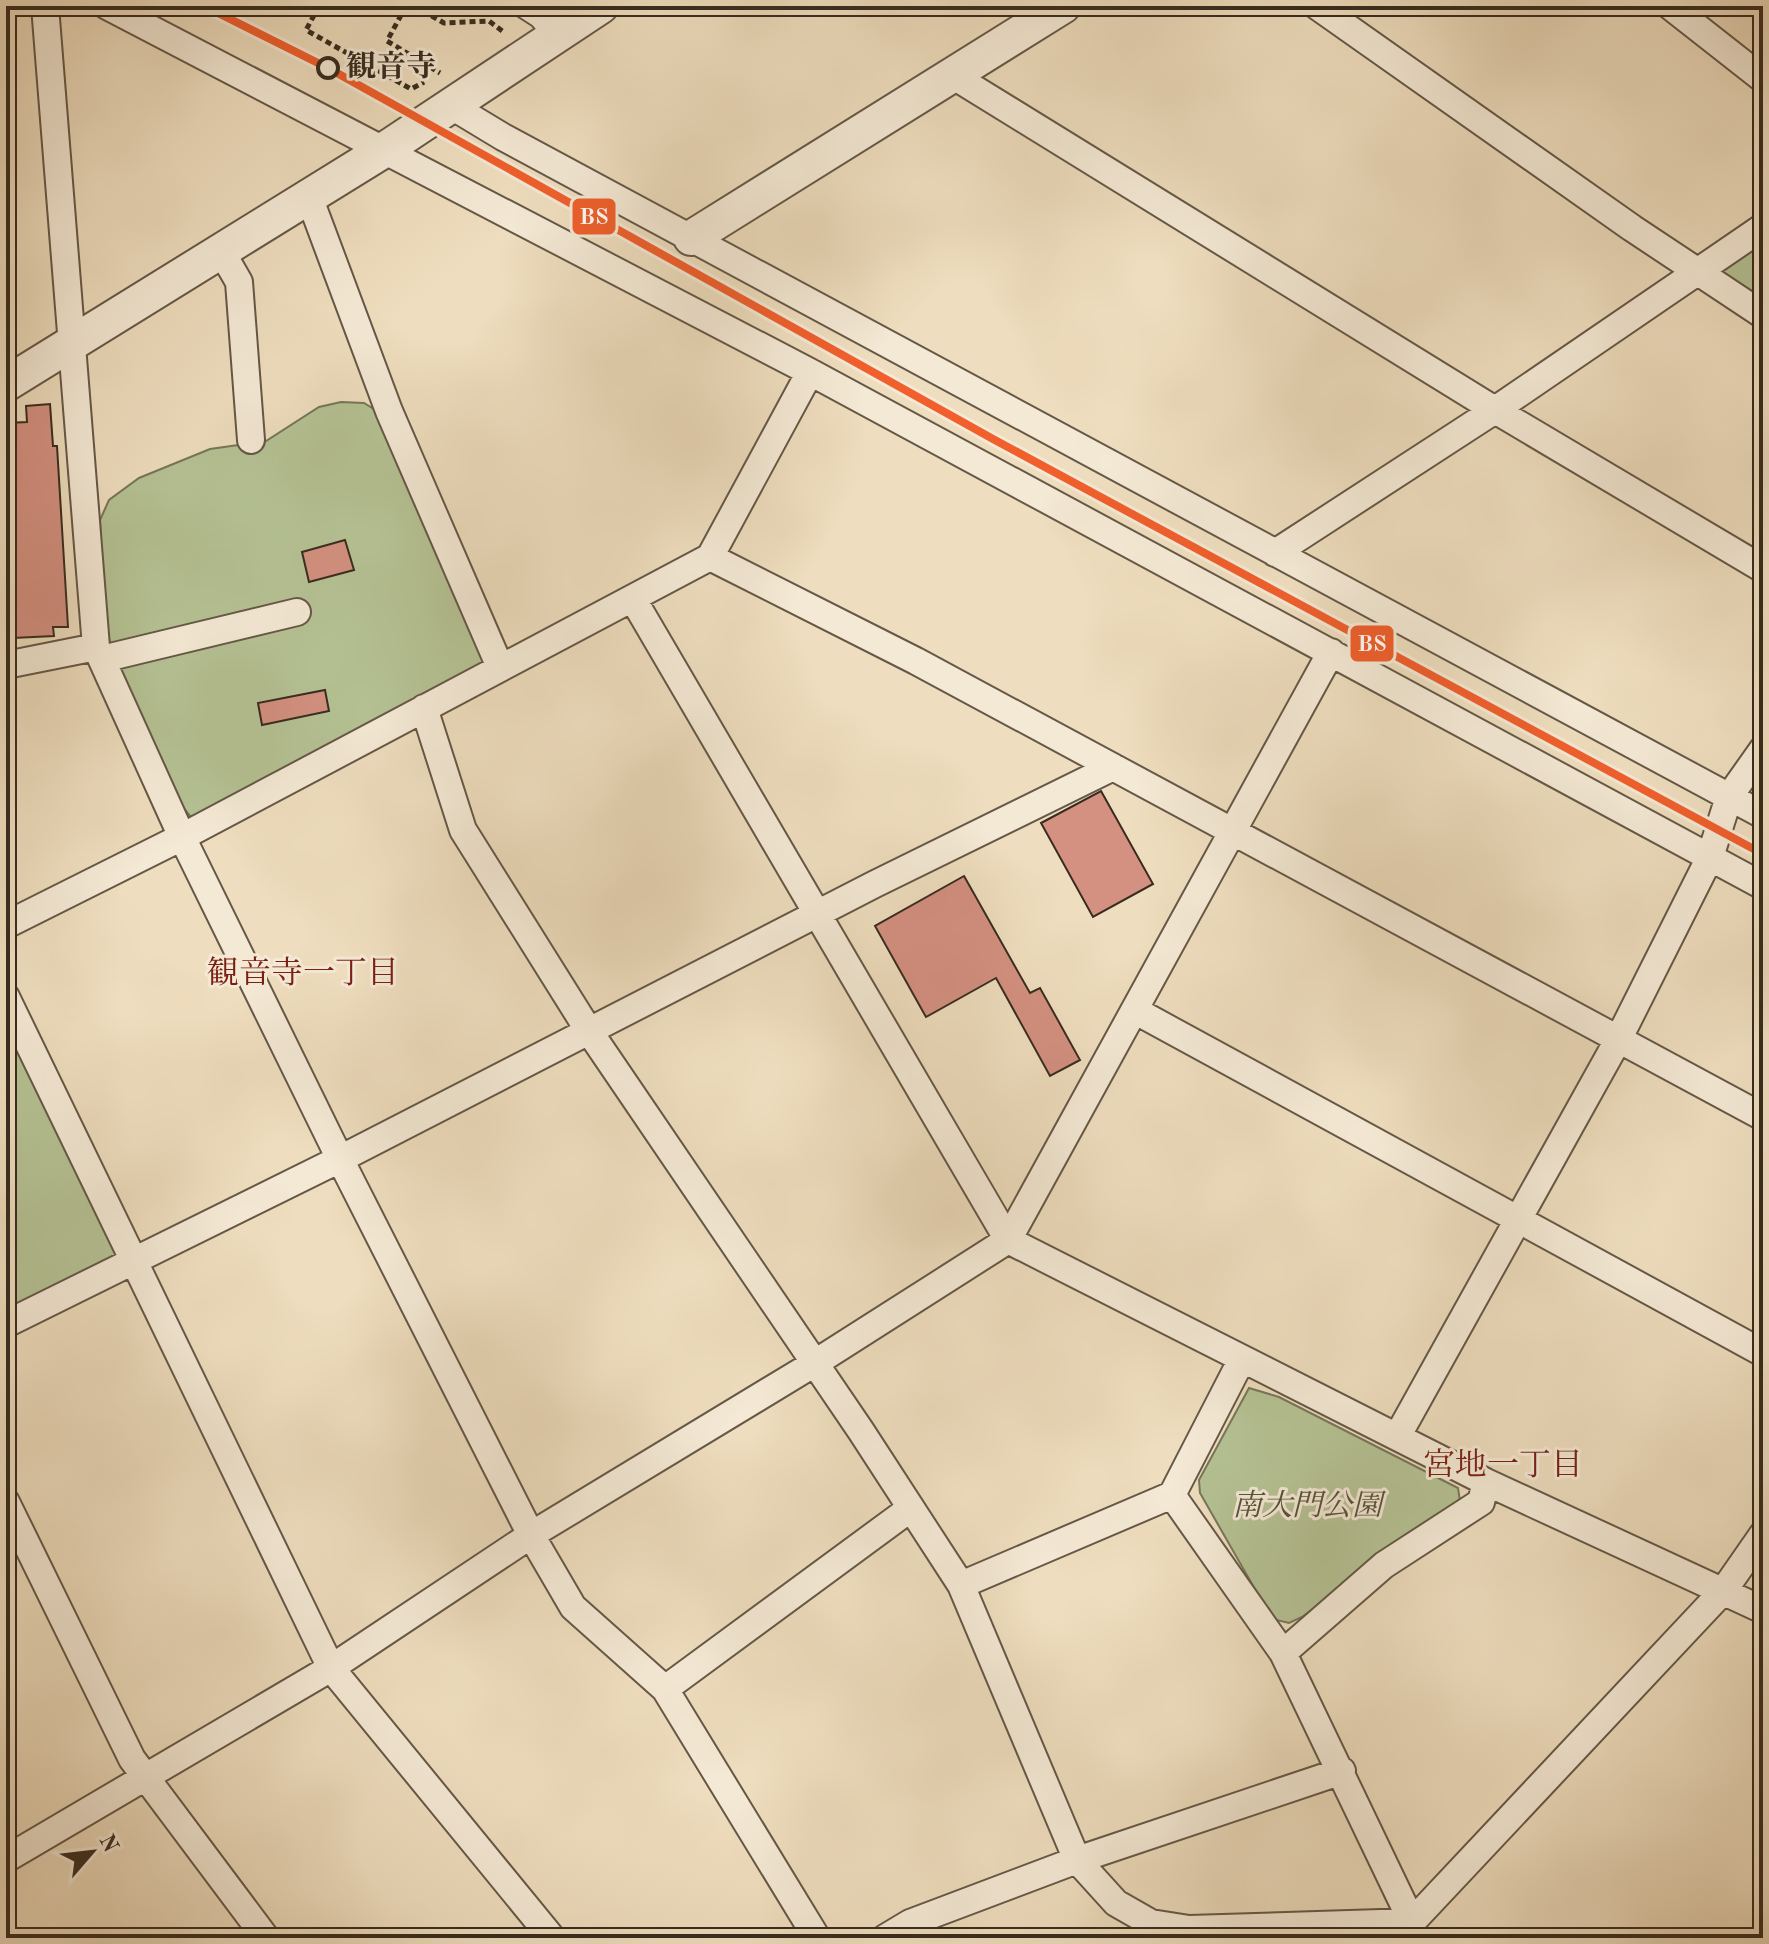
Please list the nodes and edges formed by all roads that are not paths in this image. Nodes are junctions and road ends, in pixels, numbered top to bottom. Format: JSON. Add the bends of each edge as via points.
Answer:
{"nodes":[{"id":1,"x":45,"y":6,"type":"edge"},
{"id":2,"x":107,"y":6,"type":"edge"},
{"id":3,"x":601,"y":6,"type":"edge"},
{"id":4,"x":1063,"y":6,"type":"edge"},
{"id":5,"x":1317,"y":6,"type":"edge"},
{"id":6,"x":1670,"y":6,"type":"edge"},
{"id":7,"x":521,"y":17,"type":"edge"},
{"id":8,"x":557,"y":33,"type":"junction"},
{"id":9,"x":952,"y":75,"type":"junction"},
{"id":10,"x":1763,"y":79,"type":"edge"},
{"id":11,"x":450,"y":105,"type":"junction"},
{"id":12,"x":381,"y":152,"type":"junction"},
{"id":13,"x":308,"y":194,"type":"junction"},
{"id":14,"x":1763,"y":227,"type":"edge"},
{"id":15,"x":691,"y":238,"type":"junction"},
{"id":16,"x":220,"y":249,"type":"junction"},
{"id":17,"x":1699,"y":272,"type":"junction"},
{"id":18,"x":1763,"y":315,"type":"edge"},
{"id":19,"x":74,"y":340,"type":"junction"},
{"id":20,"x":810,"y":372,"type":"junction"},
{"id":21,"x":6,"y":384,"type":"edge"},
{"id":22,"x":1495,"y":410,"type":"junction"},
{"id":23,"x":251,"y":440,"type":"dead end"},
{"id":24,"x":1275,"y":553,"type":"junction"},
{"id":25,"x":710,"y":557,"type":"junction"},
{"id":26,"x":1763,"y":569,"type":"edge"},
{"id":27,"x":633,"y":599,"type":"junction"},
{"id":28,"x":297,"y":612,"type":"dead end"},
{"id":29,"x":1331,"y":652,"type":"junction"},
{"id":30,"x":99,"y":653,"type":"junction"},
{"id":31,"x":6,"y":665,"type":"edge"},
{"id":32,"x":500,"y":667,"type":"junction"},
{"id":33,"x":424,"y":708,"type":"junction"},
{"id":34,"x":1763,"y":749,"type":"edge"},
{"id":35,"x":1113,"y":767,"type":"junction"},
{"id":36,"x":1729,"y":797,"type":"junction"},
{"id":37,"x":1763,"y":815,"type":"edge"},
{"id":38,"x":1234,"y":834,"type":"junction"},
{"id":39,"x":182,"y":837,"type":"junction"},
{"id":40,"x":1710,"y":857,"type":"junction"},
{"id":41,"x":1763,"y":886,"type":"edge"},
{"id":42,"x":816,"y":914,"type":"junction"},
{"id":43,"x":6,"y":925,"type":"edge"},
{"id":44,"x":6,"y":997,"type":"edge"},
{"id":45,"x":1136,"y":1011,"type":"junction"},
{"id":46,"x":589,"y":1031,"type":"junction"},
{"id":47,"x":1618,"y":1040,"type":"junction"},
{"id":48,"x":1763,"y":1117,"type":"edge"},
{"id":49,"x":340,"y":1159,"type":"junction"},
{"id":50,"x":1519,"y":1218,"type":"junction"},
{"id":51,"x":1008,"y":1240,"type":"junction"},
{"id":52,"x":132,"y":1262,"type":"junction"},
{"id":53,"x":6,"y":1324,"type":"edge"},
{"id":54,"x":1763,"y":1353,"type":"edge"},
{"id":55,"x":1242,"y":1359,"type":"junction"},
{"id":56,"x":815,"y":1363,"type":"junction"},
{"id":57,"x":1397,"y":1437,"type":"junction"},
{"id":58,"x":1486,"y":1482,"type":"junction"},
{"id":59,"x":1172,"y":1495,"type":"junction"},
{"id":60,"x":6,"y":1502,"type":"edge"},
{"id":61,"x":911,"y":1508,"type":"junction"},
{"id":62,"x":1763,"y":1534,"type":"edge"},
{"id":63,"x":531,"y":1535,"type":"junction"},
{"id":64,"x":961,"y":1585,"type":"junction"},
{"id":65,"x":1724,"y":1590,"type":"junction"},
{"id":66,"x":1763,"y":1610,"type":"edge"},
{"id":67,"x":1283,"y":1653,"type":"junction"},
{"id":68,"x":331,"y":1668,"type":"junction"},
{"id":69,"x":665,"y":1689,"type":"junction"},
{"id":70,"x":1342,"y":1771,"type":"junction"},
{"id":71,"x":145,"y":1776,"type":"junction"},
{"id":72,"x":6,"y":1859,"type":"edge"},
{"id":73,"x":1077,"y":1860,"type":"junction"},
{"id":74,"x":1411,"y":1930,"type":"edge"},
{"id":75,"x":1154,"y":1931,"type":"edge"},
{"id":76,"x":266,"y":1938,"type":"edge"},
{"id":77,"x":552,"y":1938,"type":"edge"},
{"id":78,"x":817,"y":1938,"type":"edge"},
{"id":79,"x":885,"y":1938,"type":"edge"}],
"edges":[{"from":1,"to":19,"type":"street"},
{"from":2,"to":12,"type":"street"},
{"from":3,"to":8,"type":"street"},
{"from":4,"to":9,"type":"street"},
{"from":5,"to":17,"type":"street"},
{"from":6,"to":10,"type":"street"},
{"from":7,"to":8,"type":"street","via":[[541,15]]},
{"from":8,"to":11,"type":"street"},
{"from":9,"to":15,"type":"street"},
{"from":9,"to":22,"type":"street"},
{"from":11,"to":12,"type":"street"},
{"from":11,"to":15,"type":"street"},
{"from":12,"to":13,"type":"street"},
{"from":12,"to":20,"type":"street"},
{"from":13,"to":16,"type":"street"},
{"from":13,"to":32,"type":"street","via":[[389,411]]},
{"from":14,"to":17,"type":"street"},
{"from":15,"to":24,"type":"street"},
{"from":16,"to":19,"type":"street"},
{"from":16,"to":23,"type":"street","via":[[239,282]]},
{"from":17,"to":18,"type":"street"},
{"from":17,"to":22,"type":"street"},
{"from":19,"to":21,"type":"street"},
{"from":19,"to":30,"type":"street"},
{"from":20,"to":25,"type":"street"},
{"from":20,"to":29,"type":"street"},
{"from":22,"to":24,"type":"street"},
{"from":22,"to":26,"type":"street"},
{"from":24,"to":36,"type":"street"},
{"from":25,"to":27,"type":"street"},
{"from":25,"to":35,"type":"street"},
{"from":27,"to":32,"type":"street"},
{"from":27,"to":42,"type":"street"},
{"from":28,"to":30,"type":"street"},
{"from":29,"to":38,"type":"street"},
{"from":29,"to":40,"type":"street"},
{"from":30,"to":31,"type":"street"},
{"from":30,"to":39,"type":"street"},
{"from":32,"to":33,"type":"street"},
{"from":33,"to":39,"type":"street"},
{"from":33,"to":46,"type":"street","via":[[463,830]]},
{"from":34,"to":36,"type":"street"},
{"from":35,"to":38,"type":"street"},
{"from":35,"to":42,"type":"street"},
{"from":36,"to":37,"type":"street"},
{"from":36,"to":40,"type":"street"},
{"from":38,"to":45,"type":"street"},
{"from":38,"to":47,"type":"street"},
{"from":39,"to":43,"type":"street"},
{"from":39,"to":49,"type":"street"},
{"from":40,"to":41,"type":"street"},
{"from":40,"to":47,"type":"street"},
{"from":42,"to":46,"type":"street"},
{"from":42,"to":51,"type":"street"},
{"from":44,"to":52,"type":"street"},
{"from":45,"to":50,"type":"street"},
{"from":45,"to":51,"type":"street"},
{"from":46,"to":49,"type":"street"},
{"from":46,"to":56,"type":"street"},
{"from":47,"to":48,"type":"street"},
{"from":47,"to":50,"type":"street"},
{"from":49,"to":52,"type":"street"},
{"from":49,"to":63,"type":"street"},
{"from":50,"to":54,"type":"street"},
{"from":50,"to":57,"type":"street"},
{"from":51,"to":55,"type":"street"},
{"from":51,"to":56,"type":"street"},
{"from":52,"to":53,"type":"street"},
{"from":52,"to":68,"type":"street"},
{"from":55,"to":57,"type":"street"},
{"from":55,"to":59,"type":"street"},
{"from":56,"to":61,"type":"street"},
{"from":56,"to":63,"type":"street"},
{"from":57,"to":58,"type":"street"},
{"from":58,"to":65,"type":"street"},
{"from":58,"to":67,"type":"street","via":[[1481,1502],[1384,1565]]},
{"from":59,"to":64,"type":"street"},
{"from":59,"to":67,"type":"street"},
{"from":60,"to":71,"type":"street"},
{"from":61,"to":64,"type":"street"},
{"from":61,"to":69,"type":"street"},
{"from":62,"to":65,"type":"street"},
{"from":63,"to":68,"type":"street"},
{"from":63,"to":69,"type":"street","via":[[573,1607]]},
{"from":64,"to":73,"type":"street"},
{"from":65,"to":66,"type":"street"},
{"from":65,"to":74,"type":"street"},
{"from":67,"to":70,"type":"street"},
{"from":68,"to":71,"type":"street"},
{"from":68,"to":77,"type":"street"},
{"from":69,"to":78,"type":"street"},
{"from":70,"to":73,"type":"street"},
{"from":70,"to":74,"type":"street"},
{"from":71,"to":72,"type":"street"},
{"from":71,"to":76,"type":"street"},
{"from":73,"to":75,"type":"street","via":[[1116,1903]]},
{"from":73,"to":79,"type":"street","via":[[910,1923]]},
{"from":74,"to":75,"type":"street"}]}
